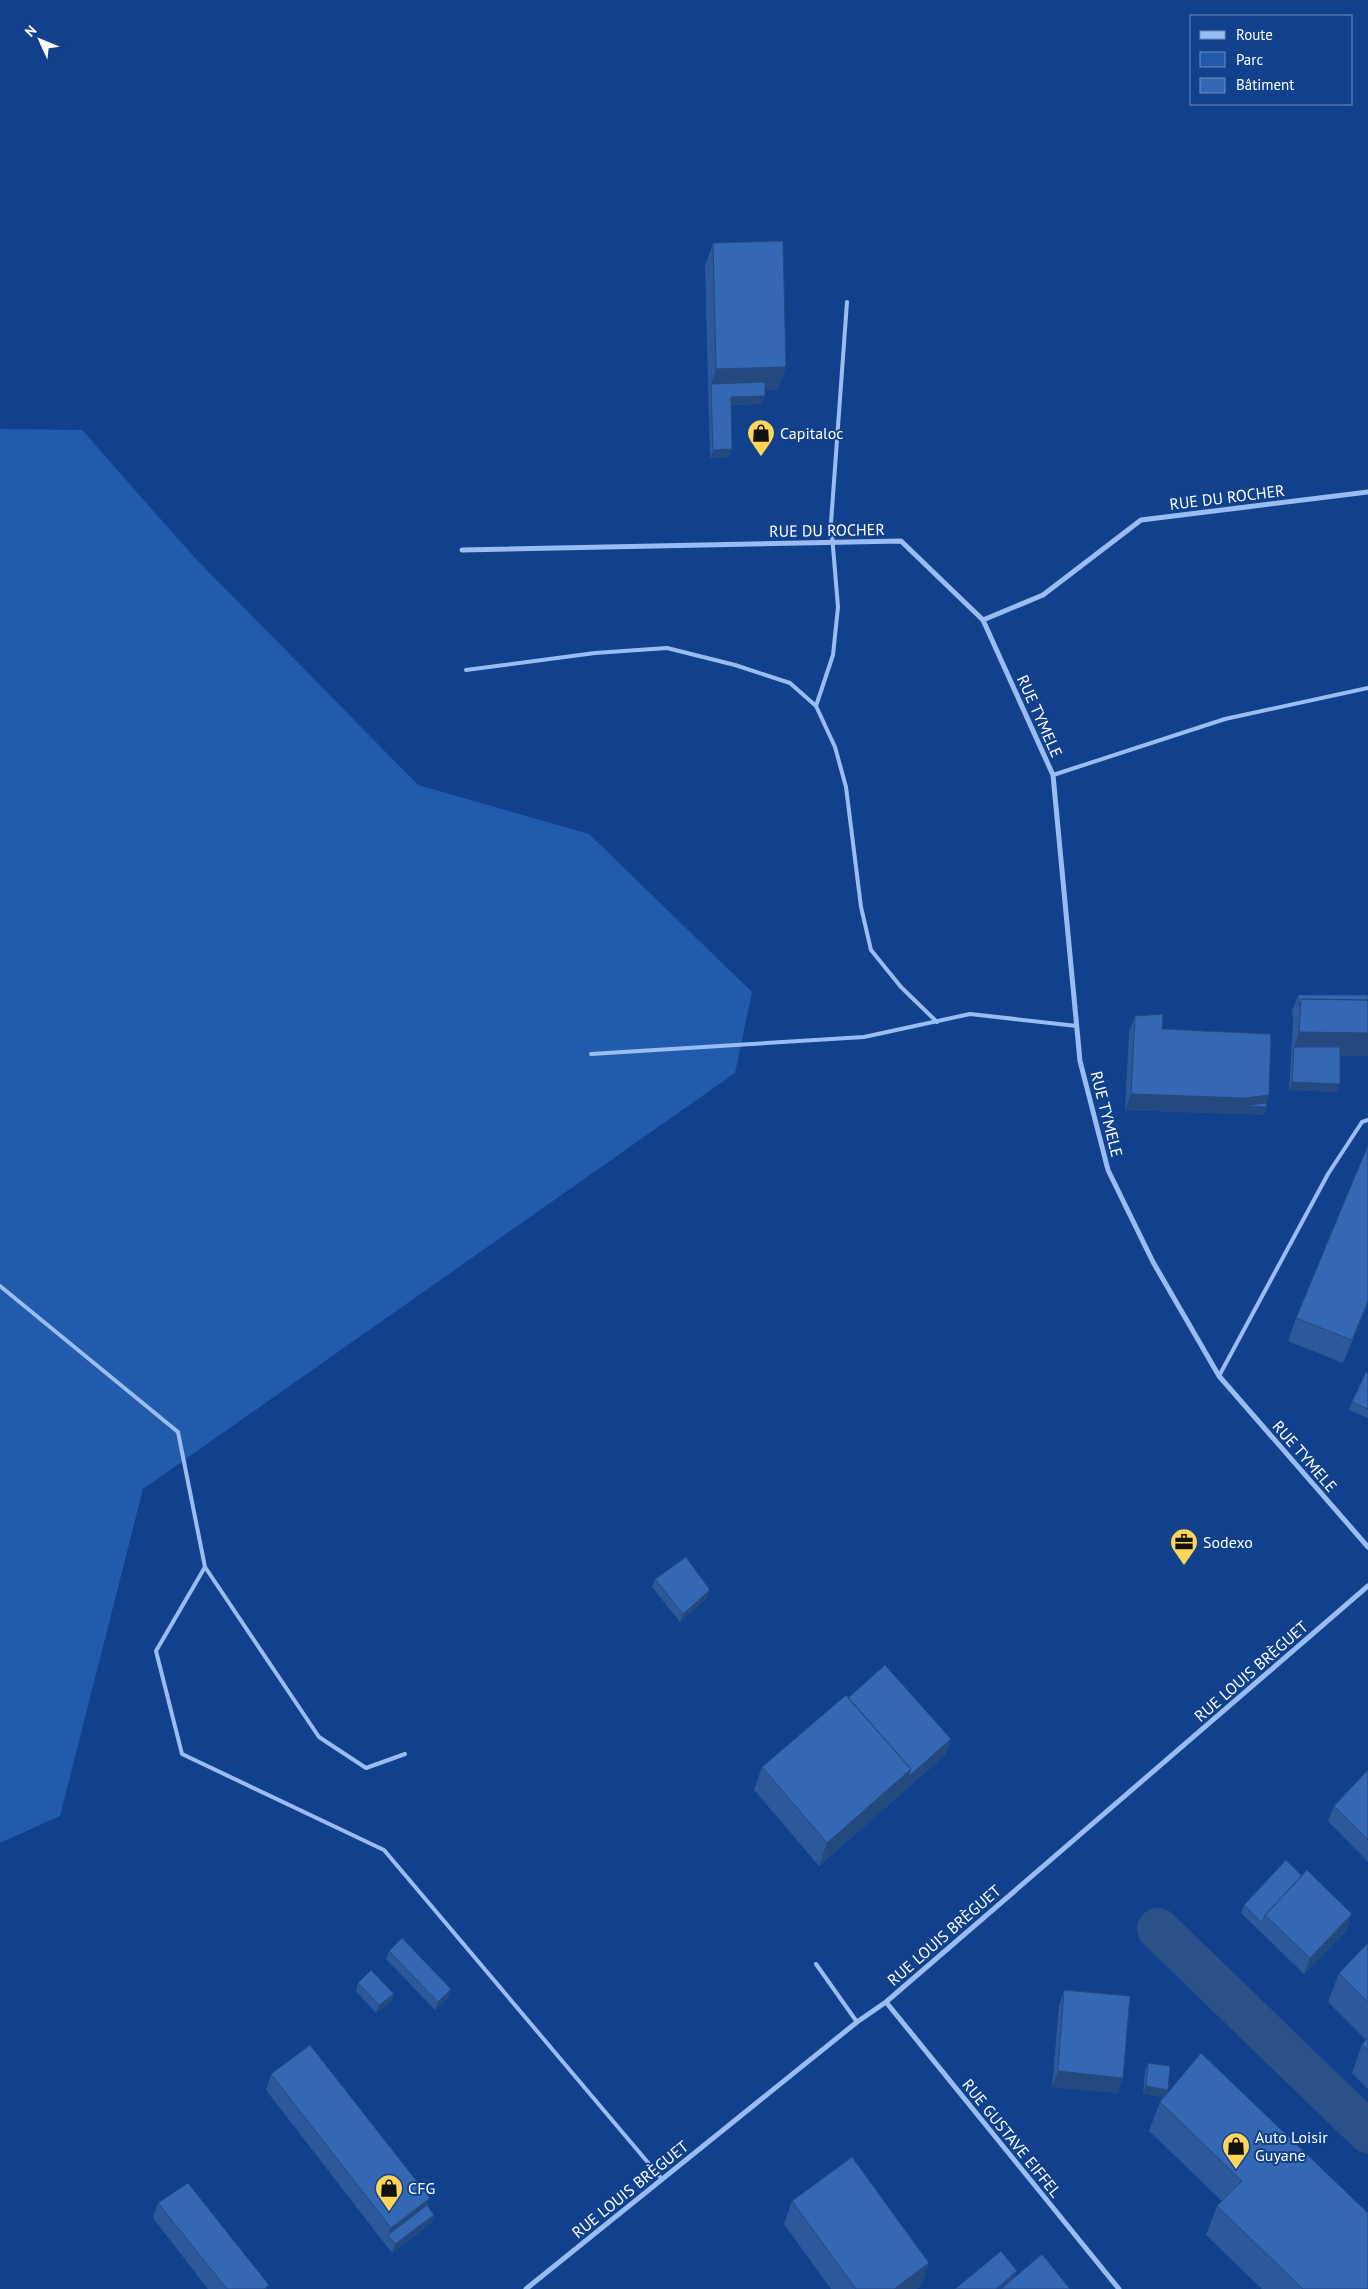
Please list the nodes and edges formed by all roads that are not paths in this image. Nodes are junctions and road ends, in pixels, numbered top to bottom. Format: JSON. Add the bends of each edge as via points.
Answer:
{"nodes":[{"id":1,"x":847,"y":302,"type":"dead end"},
{"id":2,"x":1368,"y":492,"type":"edge"},
{"id":3,"x":832,"y":542,"type":"junction"},
{"id":4,"x":462,"y":550,"type":"dead end"},
{"id":5,"x":983,"y":620,"type":"junction"},
{"id":6,"x":466,"y":670,"type":"dead end"},
{"id":7,"x":1368,"y":688,"type":"edge"},
{"id":8,"x":816,"y":706,"type":"junction"},
{"id":9,"x":1053,"y":775,"type":"junction"},
{"id":10,"x":937,"y":1022,"type":"junction"},
{"id":11,"x":1077,"y":1026,"type":"junction"},
{"id":12,"x":591,"y":1054,"type":"dead end"},
{"id":13,"x":1368,"y":1120,"type":"edge"},
{"id":14,"x":0,"y":1286,"type":"edge"},
{"id":15,"x":1219,"y":1376,"type":"junction"},
{"id":16,"x":1368,"y":1547,"type":"edge"},
{"id":17,"x":205,"y":1567,"type":"junction"},
{"id":18,"x":1368,"y":1586,"type":"edge"},
{"id":19,"x":405,"y":1754,"type":"dead end"},
{"id":20,"x":816,"y":1964,"type":"dead end"},
{"id":21,"x":886,"y":2002,"type":"junction"},
{"id":22,"x":857,"y":2022,"type":"junction"},
{"id":23,"x":661,"y":2178,"type":"junction"},
{"id":24,"x":526,"y":2289,"type":"edge"},
{"id":25,"x":1119,"y":2289,"type":"edge"}],
"edges":[{"from":1,"to":3,"type":"lane"},
{"from":2,"to":5,"type":"street","name":"RUE DU ROCHER","via":[[1141,520],[1043,595]]},
{"from":3,"to":4,"type":"street","name":"RUE DU ROCHER"},
{"from":3,"to":5,"type":"street","name":"RUE DU ROCHER","via":[[901,541]]},
{"from":3,"to":8,"type":"lane","via":[[838,606],[834,656]]},
{"from":5,"to":9,"type":"street","name":"RUE TYMELE"},
{"from":6,"to":8,"type":"lane","via":[[595,653],[667,648],[790,683]]},
{"from":7,"to":9,"type":"lane","via":[[1225,719]]},
{"from":8,"to":10,"type":"lane","via":[[835,748],[846,787],[860,907],[871,950],[901,987]]},
{"from":9,"to":11,"type":"street","name":"RUE TYMELE"},
{"from":10,"to":11,"type":"lane","via":[[970,1014]]},
{"from":10,"to":12,"type":"lane","via":[[864,1037]]},
{"from":11,"to":15,"type":"street","name":"RUE TYMELE","via":[[1080,1061],[1108,1170],[1153,1262]]},
{"from":13,"to":15,"type":"lane","via":[[1362,1122],[1328,1174]]},
{"from":14,"to":17,"type":"lane","via":[[178,1432]]},
{"from":15,"to":16,"type":"street","name":"RUE TYMELE"},
{"from":17,"to":19,"type":"lane","via":[[319,1737],[366,1768]]},
{"from":17,"to":23,"type":"lane","via":[[156,1651],[182,1754],[384,1850]]},
{"from":18,"to":21,"type":"street","name":"RUE LOUIS BRÈGUET"},
{"from":20,"to":22,"type":"lane"},
{"from":21,"to":22,"type":"street","name":"RUE LOUIS BRÈGUET"},
{"from":21,"to":25,"type":"street","name":"RUE GUSTAVE EIFFEL"},
{"from":22,"to":23,"type":"street","name":"RUE LOUIS BRÈGUET"},
{"from":23,"to":24,"type":"street","name":"RUE LOUIS BRÈGUET"}]}
